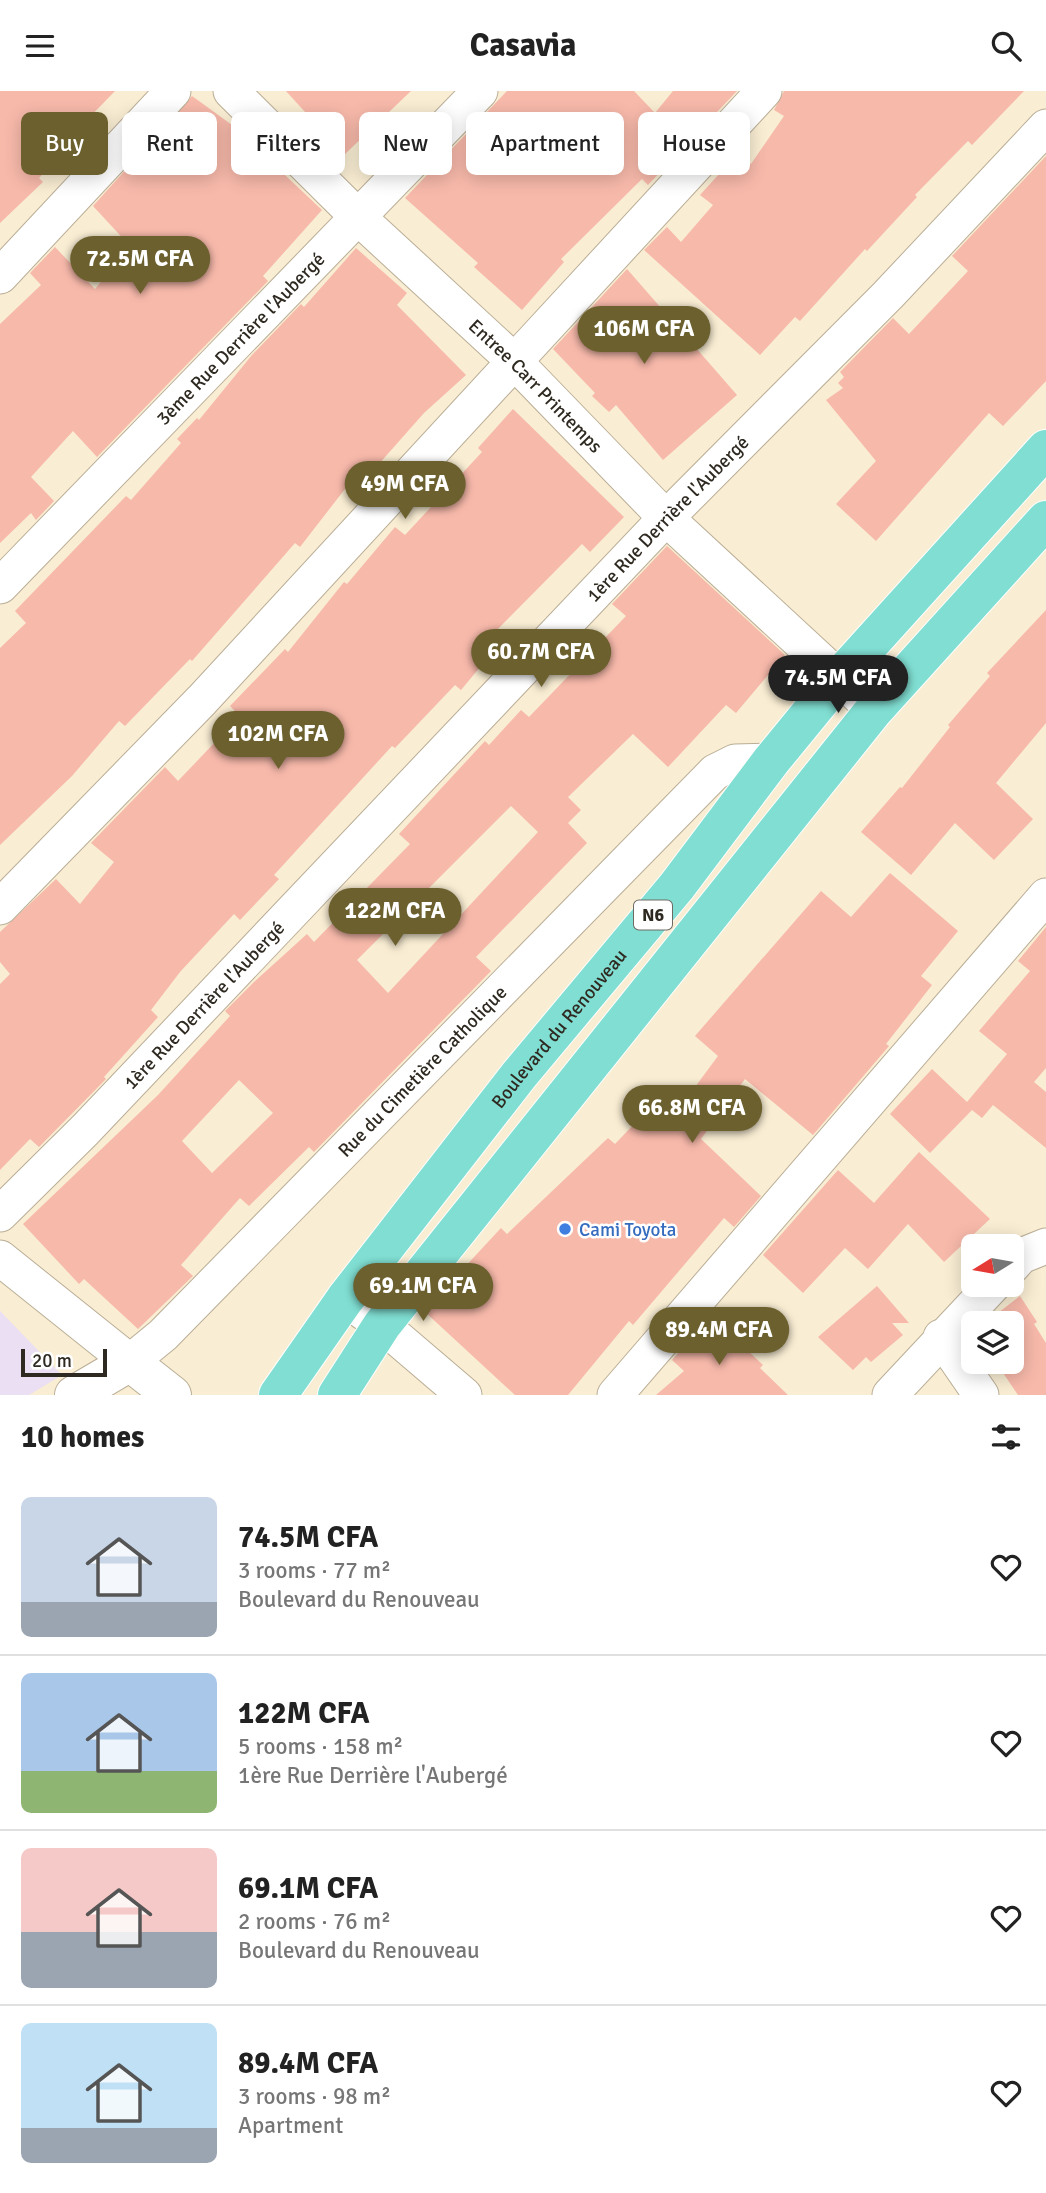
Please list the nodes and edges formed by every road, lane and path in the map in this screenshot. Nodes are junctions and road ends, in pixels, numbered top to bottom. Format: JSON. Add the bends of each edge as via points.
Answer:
{"nodes":[{"id":1,"x":173,"y":91,"type":"edge"},
{"id":2,"x":231,"y":91,"type":"edge"},
{"id":3,"x":480,"y":91,"type":"edge"},
{"id":4,"x":764,"y":91,"type":"edge"},
{"id":5,"x":1046,"y":127,"type":"edge"},
{"id":6,"x":359,"y":218,"type":"junction"},
{"id":7,"x":0,"y":276,"type":"edge"},
{"id":8,"x":514,"y":361,"type":"junction"},
{"id":9,"x":1046,"y":449,"type":"edge"},
{"id":10,"x":666,"y":518,"type":"junction"},
{"id":11,"x":1046,"y":520,"type":"edge"},
{"id":12,"x":0,"y":586,"type":"edge"},
{"id":13,"x":839,"y":678,"type":"junction"},
{"id":14,"x":874,"y":710,"type":"junction"},
{"id":15,"x":771,"y":761,"type":"junction"},
{"id":16,"x":1046,"y":896,"type":"edge"},
{"id":17,"x":0,"y":907,"type":"edge"},
{"id":18,"x":0,"y":1214,"type":"edge"},
{"id":19,"x":1046,"y":1226,"type":"edge"},
{"id":20,"x":1026,"y":1256,"type":"edge"},
{"id":21,"x":0,"y":1258,"type":"edge"},
{"id":22,"x":981,"y":1297,"type":"edge"},
{"id":23,"x":345,"y":1299,"type":"junction"},
{"id":24,"x":382,"y":1325,"type":"junction"},
{"id":25,"x":941,"y":1337,"type":"junction"},
{"id":26,"x":130,"y":1362,"type":"junction"},
{"id":27,"x":75,"y":1395,"type":"edge"},
{"id":28,"x":172,"y":1395,"type":"edge"},
{"id":29,"x":278,"y":1395,"type":"edge"},
{"id":30,"x":337,"y":1395,"type":"edge"},
{"id":31,"x":464,"y":1395,"type":"edge"},
{"id":32,"x":615,"y":1395,"type":"edge"},
{"id":33,"x":890,"y":1395,"type":"edge"},
{"id":34,"x":981,"y":1395,"type":"edge"}],
"edges":[{"from":1,"to":7,"type":"street"},
{"from":2,"to":6,"type":"street","name":"Entree Carr Printemps"},
{"from":3,"to":6,"type":"street","name":"3ème Rue Derrière l'Aubergé"},
{"from":4,"to":8,"type":"street"},
{"from":5,"to":10,"type":"street","name":"1ère Rue Derrière l'Aubergé","via":[[888,295]]},
{"from":6,"to":8,"type":"street","name":"Entree Carr Printemps"},
{"from":6,"to":12,"type":"street","name":"3ème Rue Derrière l'Aubergé"},
{"from":8,"to":10,"type":"street","name":"Entree Carr Printemps"},
{"from":8,"to":17,"type":"street","via":[[202,700]]},
{"from":9,"to":13,"type":"highway","name":"Boulevard du Renouveau","number":"N6"},
{"from":10,"to":13,"type":"street","name":"Entree Carr Printemps"},
{"from":10,"to":18,"type":"street","name":"1ère Rue Derrière l'Aubergé"},
{"from":11,"to":14,"type":"highway","number":"N6"},
{"from":13,"to":14,"type":"street","name":"Entree Carr Printemps"},
{"from":13,"to":15,"type":"highway","name":"Boulevard du Renouveau","number":"N6"},
{"from":14,"to":24,"type":"highway","number":"N6"},
{"from":15,"to":23,"type":"highway","name":"Boulevard du Renouveau","number":"N6","via":[[677,886],[519,1075]]},
{"from":15,"to":26,"type":"street","name":"Rue du Cimetière Catholique","via":[[735,762],[715,772],[163,1335]]},
{"from":16,"to":32,"type":"street"},
{"from":19,"to":20,"type":"street"},
{"from":21,"to":26,"type":"street"},
{"from":22,"to":25,"type":"street"},
{"from":23,"to":24,"type":"street"},
{"from":23,"to":29,"type":"highway","name":"Boulevard du Renouveau","number":"N6"},
{"from":24,"to":30,"type":"highway","number":"N6"},
{"from":24,"to":31,"type":"street"},
{"from":25,"to":33,"type":"street"},
{"from":25,"to":34,"type":"street"},
{"from":26,"to":27,"type":"street","name":"Rue du Cimetière Catholique"},
{"from":26,"to":28,"type":"street"}]}
